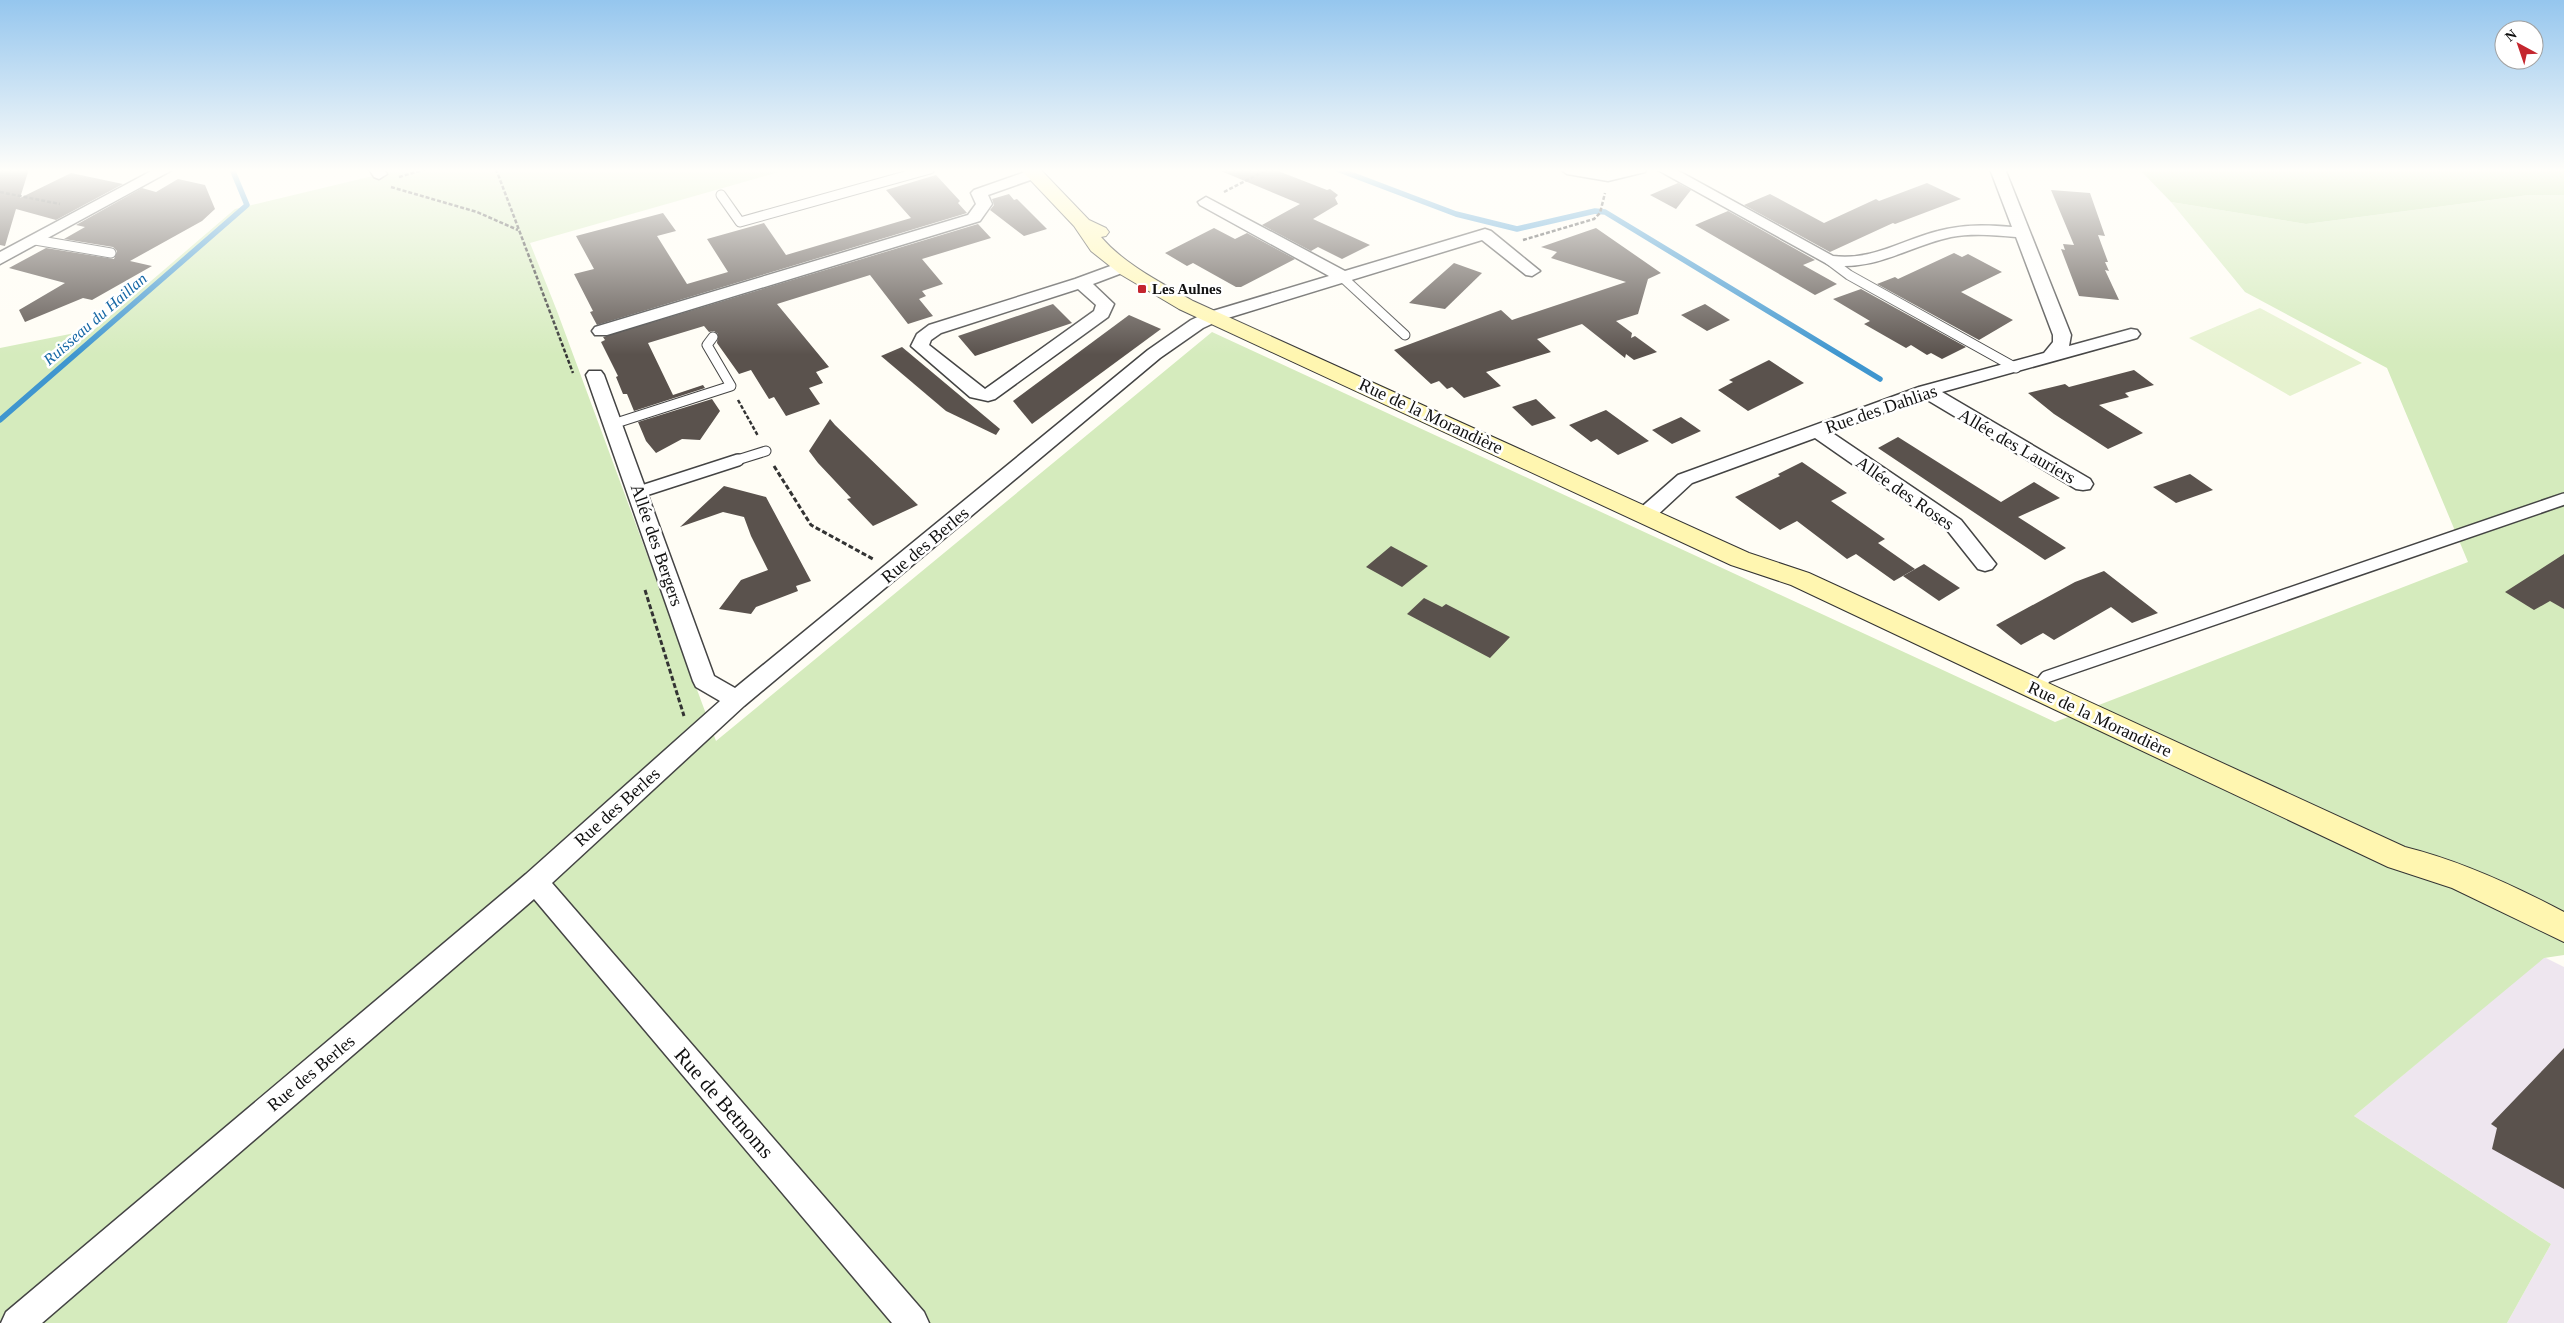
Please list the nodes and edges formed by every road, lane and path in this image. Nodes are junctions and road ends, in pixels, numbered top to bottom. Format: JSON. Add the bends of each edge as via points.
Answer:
{"nodes":[{"id":1,"x":52,"y":231,"type":"edge"},
{"id":2,"x":932,"y":231,"type":"edge"},
{"id":3,"x":1084,"y":231,"type":"edge"},
{"id":4,"x":1097,"y":231,"type":"edge"},
{"id":5,"x":1258,"y":231,"type":"edge"},
{"id":6,"x":1556,"y":231,"type":"edge"},
{"id":7,"x":1776,"y":231,"type":"edge"},
{"id":8,"x":1961,"y":231,"type":"edge"},
{"id":9,"x":2006,"y":231,"type":"edge"},
{"id":10,"x":2021,"y":232,"type":"joint"},
{"id":11,"x":35,"y":240,"type":"junction"},
{"id":12,"x":1501,"y":246,"type":"junction"},
{"id":13,"x":111,"y":252,"type":"dead end"},
{"id":14,"x":0,"y":259,"type":"edge"},
{"id":15,"x":1829,"y":260,"type":"junction"},
{"id":16,"x":1124,"y":266,"type":"junction"},
{"id":17,"x":1532,"y":270,"type":"dead end"},
{"id":18,"x":1341,"y":276,"type":"junction"},
{"id":19,"x":1081,"y":283,"type":"junction"},
{"id":20,"x":1221,"y":314,"type":"junction"},
{"id":21,"x":600,"y":331,"type":"dead end"},
{"id":22,"x":2131,"y":334,"type":"dead end"},
{"id":23,"x":1405,"y":335,"type":"dead end"},
{"id":24,"x":713,"y":337,"type":"dead end"},
{"id":25,"x":2052,"y":356,"type":"junction"},
{"id":26,"x":2016,"y":368,"type":"junction"},
{"id":27,"x":595,"y":375,"type":"dead end"},
{"id":28,"x":731,"y":386,"type":"junction"},
{"id":29,"x":1926,"y":391,"type":"junction"},
{"id":30,"x":613,"y":424,"type":"junction"},
{"id":31,"x":1817,"y":431,"type":"junction"},
{"id":32,"x":766,"y":451,"type":"junction"},
{"id":33,"x":2083,"y":484,"type":"dead end"},
{"id":34,"x":639,"y":492,"type":"junction"},
{"id":35,"x":2564,"y":499,"type":"edge"},
{"id":36,"x":1650,"y":510,"type":"junction"},
{"id":37,"x":1985,"y":564,"type":"dead end"},
{"id":38,"x":896,"y":569,"type":"junction"},
{"id":39,"x":2036,"y":690,"type":"junction"},
{"id":40,"x":736,"y":700,"type":"junction"},
{"id":41,"x":2399,"y":858,"type":"junction"},
{"id":42,"x":534,"y":882,"type":"junction"},
{"id":43,"x":2564,"y":928,"type":"edge"},
{"id":44,"x":2564,"y":941,"type":"edge"},
{"id":45,"x":17,"y":1323,"type":"edge"},
{"id":46,"x":913,"y":1323,"type":"edge"}],
"edges":[{"from":1,"to":11,"type":"street"},
{"from":2,"to":21,"type":"street"},
{"from":3,"to":16,"type":"street","name":"Rue de la Morandière"},
{"from":4,"to":20,"type":"street","name":"Rue de la Morandière"},
{"from":5,"to":18,"type":"street"},
{"from":6,"to":12,"type":"path"},
{"from":7,"to":15,"type":"street"},
{"from":8,"to":15,"type":"street","via":[[1872,260],[1856,263]]},
{"from":9,"to":10,"type":"street"},
{"from":10,"to":25,"type":"street","via":[[2062,335],[2062,343]]},
{"from":11,"to":13,"type":"lane"},
{"from":11,"to":14,"type":"street"},
{"from":12,"to":17,"type":"street"},
{"from":12,"to":18,"type":"street","name":"Rue des Berles","via":[[1485,234]]},
{"from":15,"to":26,"type":"lane"},
{"from":16,"to":19,"type":"street"},
{"from":16,"to":20,"type":"street","name":"Rue de la Morandière","via":[[1166,294]]},
{"from":18,"to":20,"type":"street","name":"Rue des Berles"},
{"from":18,"to":23,"type":"lane"},
{"from":19,"to":19,"type":"street","via":[[1105,304],[1102,313],[988,395],[977,393],[920,346],[923,338],[936,329]]},
{"from":20,"to":36,"type":"street","name":"Rue de la Morandière"},
{"from":20,"to":38,"type":"street","name":"Rue des Berles","via":[[1197,324],[1154,354]]},
{"from":22,"to":25,"type":"street","name":"Rue des Dahlias"},
{"from":24,"to":28,"type":"lane","via":[[707,345]]},
{"from":25,"to":26,"type":"street","name":"Rue des Dahlias"},
{"from":26,"to":29,"type":"street","name":"Rue des Dahlias"},
{"from":27,"to":30,"type":"street","name":"Allée des Bergers"},
{"from":28,"to":30,"type":"lane"},
{"from":28,"to":32,"type":"path"},
{"from":29,"to":31,"type":"street","name":"Rue des Dahlias"},
{"from":29,"to":33,"type":"street","name":"Allée des Lauriers"},
{"from":30,"to":34,"type":"street","name":"Allée des Bergers"},
{"from":31,"to":36,"type":"street","name":"Rue des Dahlias","via":[[1685,479]]},
{"from":31,"to":37,"type":"street","name":"Allée des Roses","via":[[1954,525]]},
{"from":32,"to":34,"type":"lane"},
{"from":32,"to":38,"type":"path","via":[[811,525]]},
{"from":34,"to":40,"type":"street","name":"Allée des Bergers","via":[[704,681]]},
{"from":35,"to":39,"type":"lane","via":[[2046,677]]},
{"from":36,"to":39,"type":"street","name":"Rue de la Morandière","via":[[1750,548],[1800,579]]},
{"from":38,"to":40,"type":"street","name":"Rue des Berles"},
{"from":39,"to":41,"type":"street","name":"Rue de la Morandière"},
{"from":40,"to":42,"type":"street","name":"Rue des Berles"},
{"from":41,"to":43,"type":"street","name":"Rue de la Morandière","via":[[2456,876],[2508,898]]},
{"from":41,"to":44,"type":"street","name":"Rue de la Morandière","via":[[2464,898]]},
{"from":42,"to":45,"type":"street","name":"Rue des Berles"},
{"from":42,"to":46,"type":"street","name":"Rue de Betnoms"}]}
